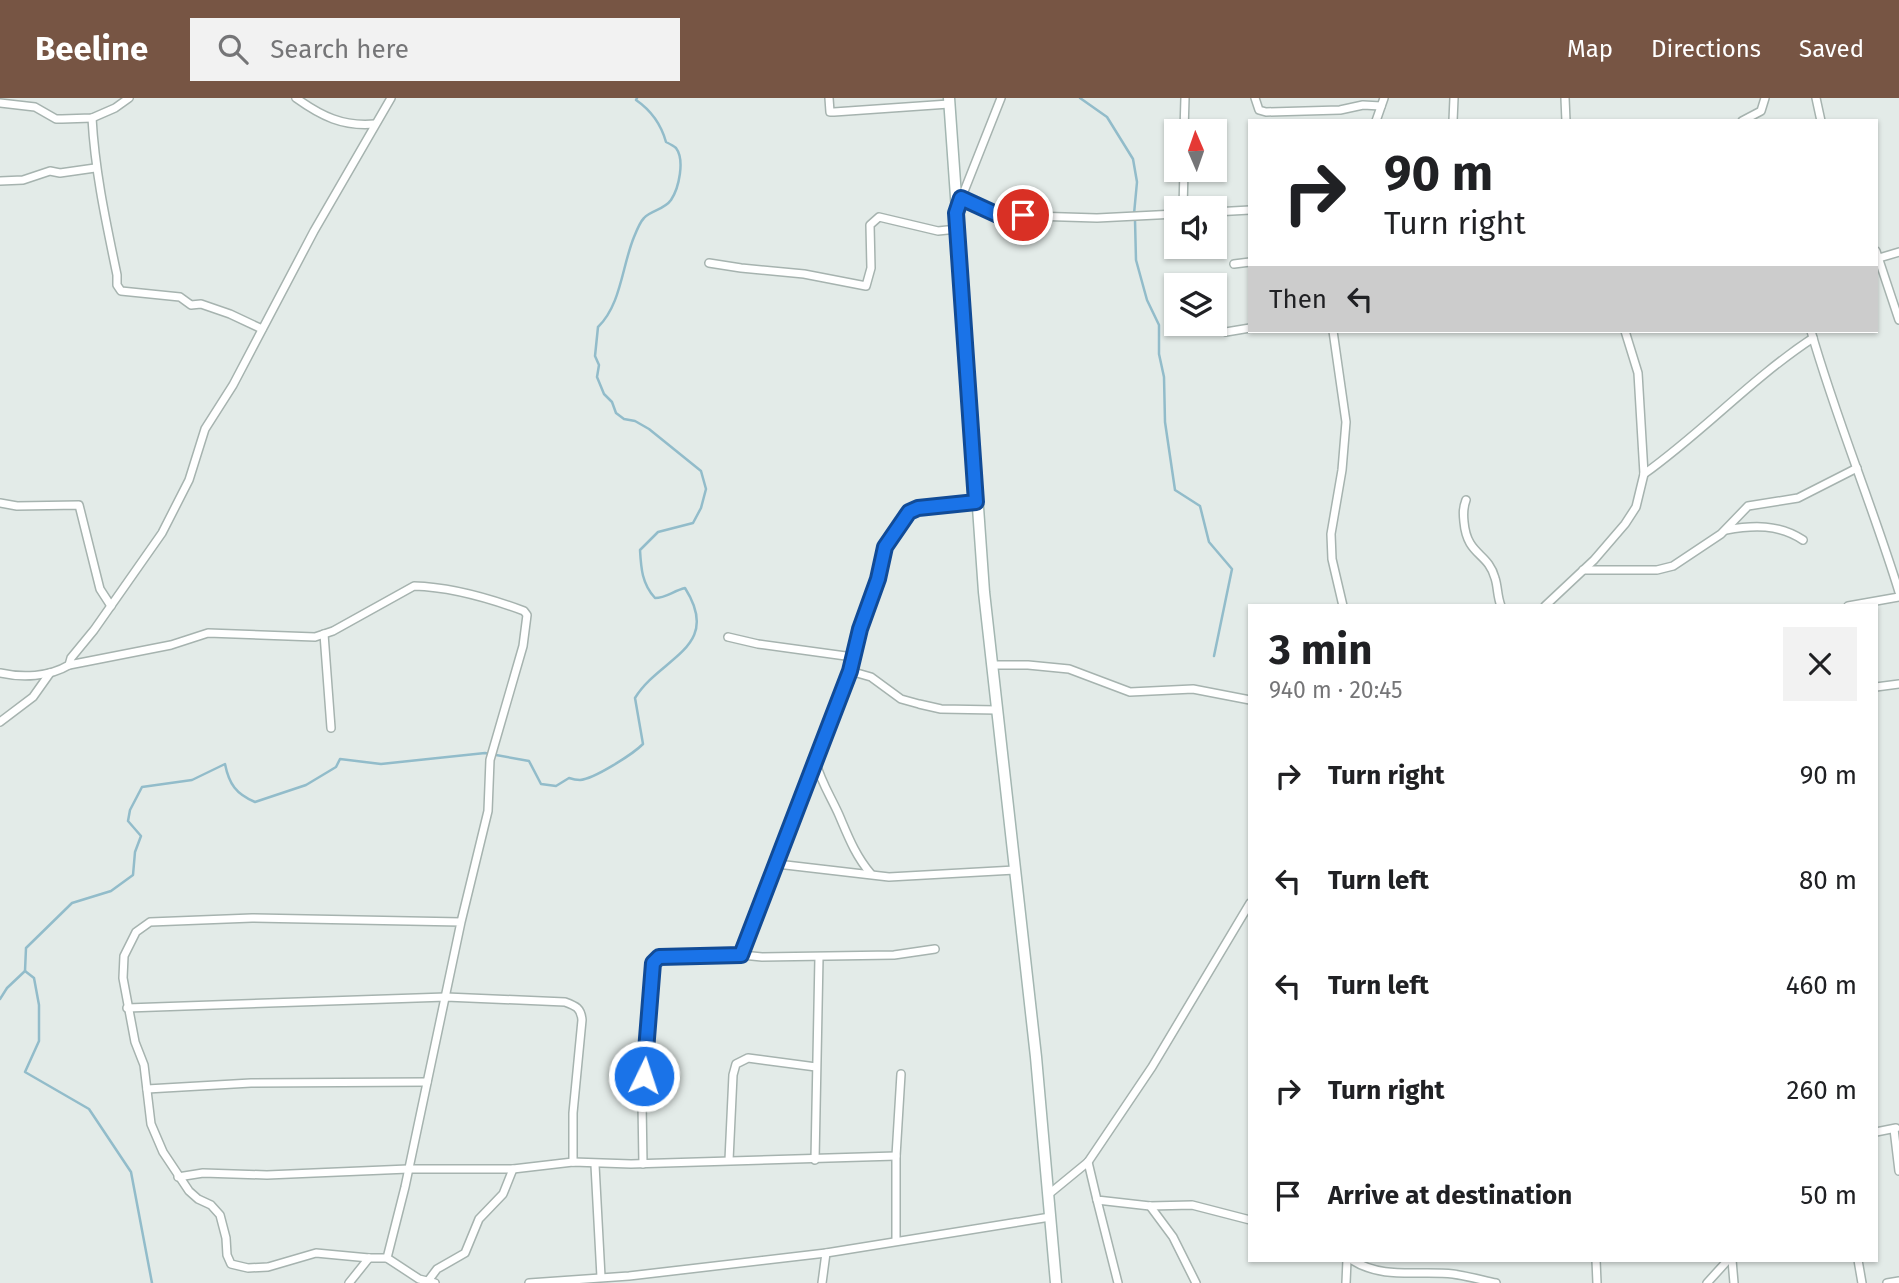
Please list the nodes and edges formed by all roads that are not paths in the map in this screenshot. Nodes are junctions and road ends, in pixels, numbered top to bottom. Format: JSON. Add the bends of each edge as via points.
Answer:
{"nodes":[{"id":1,"x":130,"y":98,"type":"edge"},
{"id":2,"x":296,"y":98,"type":"edge"},
{"id":3,"x":391,"y":98,"type":"edge"},
{"id":4,"x":829,"y":98,"type":"edge"},
{"id":5,"x":896,"y":98,"type":"edge"},
{"id":6,"x":1001,"y":98,"type":"edge"},
{"id":7,"x":1185,"y":98,"type":"edge"},
{"id":8,"x":1255,"y":98,"type":"edge"},
{"id":9,"x":1454,"y":98,"type":"edge"},
{"id":10,"x":1565,"y":98,"type":"edge"},
{"id":11,"x":1765,"y":98,"type":"edge"},
{"id":12,"x":1816,"y":98,"type":"edge"},
{"id":13,"x":949,"y":101,"type":"edge"},
{"id":14,"x":1382,"y":102,"type":"edge"},
{"id":15,"x":0,"y":103,"type":"edge"},
{"id":16,"x":897,"y":107,"type":"junction"},
{"id":17,"x":92,"y":118,"type":"junction"},
{"id":18,"x":1184,"y":119,"type":"edge"},
{"id":19,"x":1377,"y":119,"type":"edge"},
{"id":20,"x":1454,"y":119,"type":"edge"},
{"id":21,"x":1566,"y":119,"type":"edge"},
{"id":22,"x":1746,"y":119,"type":"edge"},
{"id":23,"x":1821,"y":119,"type":"edge"},
{"id":24,"x":375,"y":124,"type":"junction"},
{"id":25,"x":95,"y":168,"type":"junction"},
{"id":26,"x":0,"y":180,"type":"edge"},
{"id":27,"x":961,"y":198,"type":"junction"},
{"id":28,"x":1248,"y":210,"type":"edge"},
{"id":29,"x":1227,"y":211,"type":"edge"},
{"id":30,"x":956,"y":213,"type":"junction"},
{"id":31,"x":1164,"y":215,"type":"edge"},
{"id":32,"x":957,"y":229,"type":"junction"},
{"id":33,"x":1899,"y":253,"type":"edge"},
{"id":34,"x":1878,"y":254,"type":"edge"},
{"id":35,"x":1878,"y":257,"type":"edge"},
{"id":36,"x":1248,"y":262,"type":"edge"},
{"id":37,"x":709,"y":263,"type":"dead end"},
{"id":38,"x":1234,"y":264,"type":"dead end"},
{"id":39,"x":1899,"y":320,"type":"edge"},
{"id":40,"x":1248,"y":328,"type":"edge"},
{"id":41,"x":262,"y":329,"type":"junction"},
{"id":42,"x":1227,"y":332,"type":"edge"},
{"id":43,"x":1333,"y":333,"type":"edge"},
{"id":44,"x":1626,"y":333,"type":"edge"},
{"id":45,"x":1812,"y":334,"type":"edge"},
{"id":46,"x":1857,"y":468,"type":"junction"},
{"id":47,"x":1644,"y":474,"type":"junction"},
{"id":48,"x":1466,"y":500,"type":"dead end"},
{"id":49,"x":976,"y":502,"type":"junction"},
{"id":50,"x":0,"y":503,"type":"edge"},
{"id":51,"x":1725,"y":530,"type":"junction"},
{"id":52,"x":1803,"y":540,"type":"dead end"},
{"id":53,"x":1583,"y":570,"type":"junction"},
{"id":54,"x":1899,"y":595,"type":"edge"},
{"id":55,"x":1343,"y":604,"type":"edge"},
{"id":56,"x":1501,"y":604,"type":"edge"},
{"id":57,"x":1547,"y":604,"type":"edge"},
{"id":58,"x":1857,"y":604,"type":"edge"},
{"id":59,"x":110,"y":606,"type":"junction"},
{"id":60,"x":324,"y":634,"type":"junction"},
{"id":61,"x":729,"y":637,"type":"dead end"},
{"id":62,"x":853,"y":657,"type":"junction"},
{"id":63,"x":69,"y":665,"type":"junction"},
{"id":64,"x":992,"y":665,"type":"junction"},
{"id":65,"x":850,"y":671,"type":"junction"},
{"id":66,"x":0,"y":673,"type":"edge"},
{"id":67,"x":50,"y":673,"type":"junction"},
{"id":68,"x":1899,"y":684,"type":"edge"},
{"id":69,"x":1878,"y":687,"type":"edge"},
{"id":70,"x":1248,"y":700,"type":"edge"},
{"id":71,"x":997,"y":710,"type":"junction"},
{"id":72,"x":0,"y":722,"type":"edge"},
{"id":73,"x":331,"y":727,"type":"dead end"},
{"id":74,"x":816,"y":762,"type":"junction"},
{"id":75,"x":777,"y":864,"type":"junction"},
{"id":76,"x":1015,"y":870,"type":"junction"},
{"id":77,"x":871,"y":874,"type":"junction"},
{"id":78,"x":1248,"y":906,"type":"edge"},
{"id":79,"x":461,"y":922,"type":"junction"},
{"id":80,"x":935,"y":949,"type":"dead end"},
{"id":81,"x":741,"y":955,"type":"junction"},
{"id":82,"x":819,"y":957,"type":"junction"},
{"id":83,"x":446,"y":997,"type":"junction"},
{"id":84,"x":127,"y":1008,"type":"junction"},
{"id":85,"x":816,"y":1067,"type":"junction"},
{"id":86,"x":901,"y":1074,"type":"dead end"},
{"id":87,"x":428,"y":1082,"type":"junction"},
{"id":88,"x":147,"y":1089,"type":"junction"},
{"id":89,"x":1897,"y":1128,"type":"edge"},
{"id":90,"x":1878,"y":1132,"type":"edge"},
{"id":91,"x":896,"y":1156,"type":"junction"},
{"id":92,"x":729,"y":1160,"type":"junction"},
{"id":93,"x":815,"y":1160,"type":"junction"},
{"id":94,"x":573,"y":1162,"type":"junction"},
{"id":95,"x":1088,"y":1162,"type":"junction"},
{"id":96,"x":595,"y":1164,"type":"junction"},
{"id":97,"x":643,"y":1164,"type":"junction"},
{"id":98,"x":408,"y":1168,"type":"junction"},
{"id":99,"x":513,"y":1169,"type":"junction"},
{"id":100,"x":1899,"y":1171,"type":"edge"},
{"id":101,"x":178,"y":1177,"type":"junction"},
{"id":102,"x":1049,"y":1194,"type":"junction"},
{"id":103,"x":1097,"y":1200,"type":"junction"},
{"id":104,"x":1150,"y":1206,"type":"junction"},
{"id":105,"x":1050,"y":1217,"type":"junction"},
{"id":106,"x":1248,"y":1219,"type":"edge"},
{"id":107,"x":896,"y":1241,"type":"junction"},
{"id":108,"x":826,"y":1253,"type":"junction"},
{"id":109,"x":369,"y":1258,"type":"junction"},
{"id":110,"x":387,"y":1258,"type":"junction"},
{"id":111,"x":1350,"y":1262,"type":"edge"},
{"id":112,"x":1355,"y":1262,"type":"edge"},
{"id":113,"x":1596,"y":1262,"type":"edge"},
{"id":114,"x":1728,"y":1262,"type":"edge"},
{"id":115,"x":1730,"y":1262,"type":"edge"},
{"id":116,"x":1858,"y":1262,"type":"edge"},
{"id":117,"x":601,"y":1277,"type":"junction"},
{"id":118,"x":1899,"y":1281,"type":"edge"},
{"id":119,"x":432,"y":1282,"type":"edge"},
{"id":120,"x":349,"y":1283,"type":"edge"},
{"id":121,"x":528,"y":1283,"type":"edge"},
{"id":122,"x":822,"y":1283,"type":"edge"},
{"id":123,"x":1056,"y":1283,"type":"edge"},
{"id":124,"x":1118,"y":1283,"type":"edge"},
{"id":125,"x":1196,"y":1283,"type":"edge"},
{"id":126,"x":1346,"y":1283,"type":"edge"},
{"id":127,"x":1496,"y":1283,"type":"edge"},
{"id":128,"x":1597,"y":1283,"type":"edge"},
{"id":129,"x":1707,"y":1283,"type":"edge"},
{"id":130,"x":1734,"y":1283,"type":"edge"},
{"id":131,"x":1862,"y":1283,"type":"edge"},
{"id":132,"x":1887,"y":1283,"type":"edge"}],
"edges":[{"from":1,"to":17,"type":"street"},
{"from":2,"to":24,"type":"street","via":[[315,112],[349,125]]},
{"from":3,"to":24,"type":"street"},
{"from":4,"to":16,"type":"street","via":[[834,113]]},
{"from":5,"to":16,"type":"street"},
{"from":6,"to":27,"type":"street"},
{"from":7,"to":18,"type":"street"},
{"from":8,"to":14,"type":"street","via":[[1259,110],[1266,112],[1340,110]]},
{"from":9,"to":20,"type":"street"},
{"from":10,"to":21,"type":"street"},
{"from":11,"to":22,"type":"street","via":[[1761,111]]},
{"from":12,"to":23,"type":"street"},
{"from":13,"to":16,"type":"street"},
{"from":13,"to":30,"type":"main road"},
{"from":14,"to":19,"type":"street"},
{"from":15,"to":17,"type":"street","via":[[35,107],[56,119]]},
{"from":17,"to":25,"type":"street"},
{"from":24,"to":41,"type":"street"},
{"from":25,"to":26,"type":"street"},
{"from":25,"to":41,"type":"street","via":[[121,291],[180,298]]},
{"from":27,"to":30,"type":"street"},
{"from":27,"to":31,"type":"street","via":[[998,215]]},
{"from":28,"to":29,"type":"street"},
{"from":30,"to":32,"type":"main road"},
{"from":32,"to":37,"type":"street","via":[[938,232],[880,216],[870,225],[871,268],[866,286]]},
{"from":32,"to":49,"type":"main road"},
{"from":33,"to":34,"type":"street"},
{"from":35,"to":39,"type":"street"},
{"from":36,"to":38,"type":"street"},
{"from":40,"to":42,"type":"street"},
{"from":41,"to":59,"type":"street","via":[[205,429],[189,480],[162,533]]},
{"from":43,"to":55,"type":"street","via":[[1346,422],[1331,534]]},
{"from":44,"to":47,"type":"street","via":[[1638,373]]},
{"from":45,"to":46,"type":"street"},
{"from":45,"to":47,"type":"street"},
{"from":46,"to":51,"type":"street","via":[[1798,498],[1748,506]]},
{"from":46,"to":54,"type":"street"},
{"from":47,"to":53,"type":"street","via":[[1636,507]]},
{"from":48,"to":56,"type":"street","via":[[1465,533],[1495,578]]},
{"from":49,"to":62,"type":"street","via":[[909,512],[885,547]]},
{"from":49,"to":64,"type":"main road"},
{"from":50,"to":59,"type":"street","via":[[78,504],[100,589]]},
{"from":51,"to":52,"type":"street","via":[[1766,527],[1789,531]]},
{"from":51,"to":53,"type":"street","via":[[1673,566]]},
{"from":53,"to":57,"type":"street"},
{"from":54,"to":58,"type":"street"},
{"from":59,"to":63,"type":"street"},
{"from":60,"to":63,"type":"street","via":[[290,638],[208,633]]},
{"from":60,"to":73,"type":"street"},
{"from":60,"to":79,"type":"street","via":[[414,586],[481,596],[527,613],[523,646],[490,760],[488,811]]},
{"from":61,"to":62,"type":"street"},
{"from":62,"to":65,"type":"street"},
{"from":63,"to":67,"type":"street"},
{"from":64,"to":70,"type":"street","via":[[1069,669],[1130,692],[1193,689]]},
{"from":64,"to":71,"type":"main road"},
{"from":65,"to":71,"type":"street","via":[[871,677],[901,699],[919,705]]},
{"from":65,"to":74,"type":"street"},
{"from":66,"to":67,"type":"street"},
{"from":67,"to":72,"type":"street","via":[[33,697]]},
{"from":68,"to":69,"type":"street"},
{"from":71,"to":76,"type":"main road"},
{"from":74,"to":75,"type":"street"},
{"from":74,"to":77,"type":"street","via":[[850,842]]},
{"from":75,"to":77,"type":"street"},
{"from":75,"to":81,"type":"street"},
{"from":76,"to":77,"type":"street"},
{"from":76,"to":102,"type":"main road"},
{"from":78,"to":95,"type":"street","via":[[1152,1067]]},
{"from":79,"to":83,"type":"street"},
{"from":79,"to":84,"type":"street","via":[[252,918],[150,922],[136,932],[124,956]]},
{"from":80,"to":82,"type":"street"},
{"from":81,"to":82,"type":"street"},
{"from":81,"to":97,"type":"street","via":[[659,957],[653,963],[642,1103]]},
{"from":82,"to":85,"type":"street"},
{"from":83,"to":84,"type":"street"},
{"from":83,"to":87,"type":"street"},
{"from":83,"to":94,"type":"street","via":[[565,1002],[581,1012]]},
{"from":84,"to":88,"type":"street"},
{"from":85,"to":92,"type":"street","via":[[748,1058],[736,1064]]},
{"from":85,"to":93,"type":"street"},
{"from":86,"to":91,"type":"street"},
{"from":87,"to":88,"type":"street"},
{"from":87,"to":98,"type":"street"},
{"from":88,"to":101,"type":"street","via":[[151,1124]]},
{"from":89,"to":90,"type":"street"},
{"from":89,"to":100,"type":"street"},
{"from":91,"to":93,"type":"street"},
{"from":91,"to":107,"type":"street"},
{"from":92,"to":93,"type":"street"},
{"from":92,"to":97,"type":"street"},
{"from":94,"to":96,"type":"street"},
{"from":94,"to":99,"type":"street"},
{"from":95,"to":102,"type":"street"},
{"from":95,"to":103,"type":"street"},
{"from":96,"to":97,"type":"street"},
{"from":96,"to":117,"type":"street"},
{"from":98,"to":99,"type":"street"},
{"from":98,"to":101,"type":"street"},
{"from":98,"to":110,"type":"street"},
{"from":99,"to":119,"type":"street","via":[[503,1194],[480,1219],[465,1253],[437,1269]]},
{"from":101,"to":109,"type":"street","via":[[189,1191],[217,1209],[227,1255],[238,1267],[268,1267],[316,1253]]},
{"from":102,"to":105,"type":"main road"},
{"from":103,"to":104,"type":"street"},
{"from":103,"to":124,"type":"street"},
{"from":104,"to":106,"type":"street","via":[[1192,1205]]},
{"from":104,"to":125,"type":"street"},
{"from":105,"to":107,"type":"street"},
{"from":105,"to":123,"type":"main road"},
{"from":107,"to":108,"type":"street"},
{"from":108,"to":117,"type":"street"},
{"from":108,"to":122,"type":"street"},
{"from":109,"to":110,"type":"street"},
{"from":109,"to":120,"type":"street"},
{"from":110,"to":119,"type":"street"},
{"from":111,"to":126,"type":"street"},
{"from":112,"to":127,"type":"street","via":[[1404,1275],[1452,1274]]},
{"from":113,"to":128,"type":"street"},
{"from":114,"to":129,"type":"street"},
{"from":115,"to":130,"type":"street"},
{"from":116,"to":131,"type":"street"},
{"from":117,"to":121,"type":"street"},
{"from":118,"to":132,"type":"street"}]}
